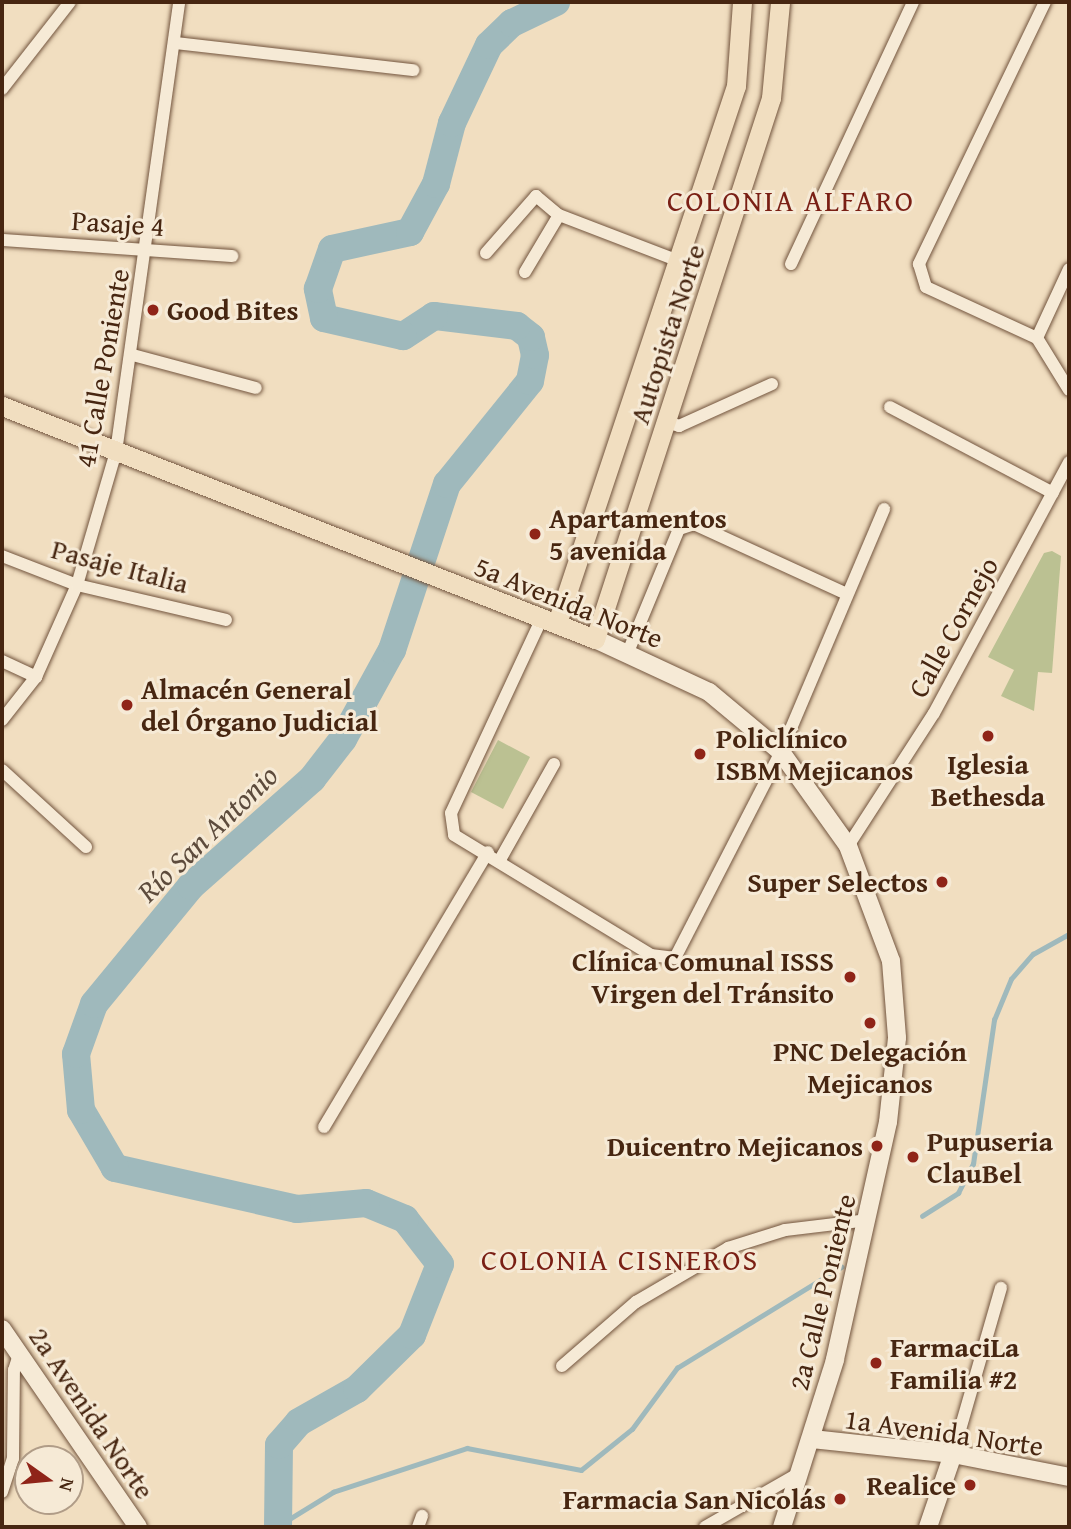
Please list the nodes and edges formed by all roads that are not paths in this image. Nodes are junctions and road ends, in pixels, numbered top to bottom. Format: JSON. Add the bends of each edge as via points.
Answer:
{"nodes":[{"id":1,"x":70,"y":2,"type":"edge"},
{"id":2,"x":179,"y":2,"type":"edge"},
{"id":3,"x":741,"y":2,"type":"edge"},
{"id":4,"x":780,"y":2,"type":"edge"},
{"id":5,"x":913,"y":2,"type":"edge"},
{"id":6,"x":1045,"y":2,"type":"edge"},
{"id":7,"x":175,"y":43,"type":"junction"},
{"id":8,"x":413,"y":70,"type":"dead end"},
{"id":9,"x":2,"y":89,"type":"edge"},
{"id":10,"x":559,"y":215,"type":"junction"},
{"id":11,"x":2,"y":240,"type":"edge"},
{"id":12,"x":147,"y":249,"type":"junction"},
{"id":13,"x":486,"y":253,"type":"dead end"},
{"id":14,"x":232,"y":256,"type":"dead end"},
{"id":15,"x":679,"y":261,"type":"junction"},
{"id":16,"x":791,"y":264,"type":"dead end"},
{"id":17,"x":1069,"y":269,"type":"edge"},
{"id":18,"x":525,"y":272,"type":"dead end"},
{"id":19,"x":1037,"y":338,"type":"junction"},
{"id":20,"x":134,"y":355,"type":"junction"},
{"id":21,"x":772,"y":384,"type":"dead end"},
{"id":22,"x":257,"y":388,"type":"dead end"},
{"id":23,"x":1069,"y":390,"type":"edge"},
{"id":24,"x":2,"y":406,"type":"edge"},
{"id":25,"x":890,"y":407,"type":"dead end"},
{"id":26,"x":668,"y":422,"type":"junction"},
{"id":27,"x":116,"y":452,"type":"junction"},
{"id":28,"x":1069,"y":461,"type":"edge"},
{"id":29,"x":1053,"y":492,"type":"junction"},
{"id":30,"x":884,"y":509,"type":"dead end"},
{"id":31,"x":2,"y":556,"type":"edge"},
{"id":32,"x":76,"y":585,"type":"junction"},
{"id":33,"x":847,"y":594,"type":"junction"},
{"id":34,"x":226,"y":620,"type":"dead end"},
{"id":35,"x":550,"y":621,"type":"junction"},
{"id":36,"x":595,"y":639,"type":"junction"},
{"id":37,"x":628,"y":652,"type":"junction"},
{"id":38,"x":2,"y":661,"type":"edge"},
{"id":39,"x":36,"y":677,"type":"junction"},
{"id":40,"x":2,"y":720,"type":"edge"},
{"id":41,"x":781,"y":752,"type":"junction"},
{"id":42,"x":554,"y":764,"type":"dead end"},
{"id":43,"x":2,"y":770,"type":"edge"},
{"id":44,"x":848,"y":846,"type":"junction"},
{"id":45,"x":86,"y":847,"type":"dead end"},
{"id":46,"x":488,"y":852,"type":"junction"},
{"id":47,"x":501,"y":858,"type":"junction"},
{"id":48,"x":895,"y":1065,"type":"joint"},
{"id":49,"x":324,"y":1126,"type":"dead end"},
{"id":50,"x":868,"y":1220,"type":"junction"},
{"id":51,"x":1001,"y":1288,"type":"dead end"},
{"id":52,"x":2,"y":1329,"type":"edge"},
{"id":53,"x":20,"y":1352,"type":"junction"},
{"id":54,"x":562,"y":1366,"type":"dead end"},
{"id":55,"x":812,"y":1440,"type":"junction"},
{"id":56,"x":953,"y":1454,"type":"junction"},
{"id":57,"x":801,"y":1472,"type":"junction"},
{"id":58,"x":1069,"y":1477,"type":"edge"},
{"id":59,"x":2,"y":1492,"type":"edge"},
{"id":60,"x":138,"y":1527,"type":"edge"},
{"id":61,"x":705,"y":1527,"type":"edge"},
{"id":62,"x":782,"y":1527,"type":"edge"},
{"id":63,"x":928,"y":1527,"type":"edge"}],
"edges":[{"from":1,"to":9,"type":"street"},
{"from":2,"to":7,"type":"street","name":"41 Calle Poniente"},
{"from":3,"to":15,"type":"main road","name":"Autopista Norte","via":[[736,86]]},
{"from":4,"to":26,"type":"main road","name":"Autopista Norte","via":[[771,98]]},
{"from":5,"to":16,"type":"street"},
{"from":6,"to":19,"type":"street","via":[[919,264],[926,287]]},
{"from":7,"to":8,"type":"street"},
{"from":7,"to":12,"type":"street","name":"41 Calle Poniente"},
{"from":10,"to":13,"type":"street","via":[[536,196]]},
{"from":10,"to":15,"type":"street"},
{"from":10,"to":18,"type":"street"},
{"from":11,"to":12,"type":"street","name":"Pasaje 4"},
{"from":12,"to":14,"type":"street","name":"Pasaje 4"},
{"from":12,"to":20,"type":"street","name":"41 Calle Poniente"},
{"from":15,"to":35,"type":"main road","name":"Autopista Norte"},
{"from":17,"to":19,"type":"street"},
{"from":19,"to":23,"type":"street"},
{"from":20,"to":22,"type":"street"},
{"from":20,"to":27,"type":"street","name":"41 Calle Poniente"},
{"from":21,"to":26,"type":"street","via":[[679,426]]},
{"from":24,"to":27,"type":"main road","name":"5a Avenida Norte"},
{"from":25,"to":29,"type":"street"},
{"from":26,"to":36,"type":"main road","name":"Autopista Norte"},
{"from":27,"to":32,"type":"street","name":"41 Calle Poniente"},
{"from":27,"to":35,"type":"main road","name":"5a Avenida Norte","via":[[399,566]]},
{"from":28,"to":29,"type":"street","name":"Calle Cornejo"},
{"from":29,"to":44,"type":"street","name":"Calle Cornejo","via":[[934,713]]},
{"from":30,"to":33,"type":"street"},
{"from":31,"to":32,"type":"street","name":"Pasaje Italia"},
{"from":32,"to":34,"type":"street","name":"Pasaje Italia"},
{"from":32,"to":39,"type":"street","name":"41 Calle Poniente"},
{"from":33,"to":37,"type":"street","via":[[694,524],[679,528]]},
{"from":33,"to":41,"type":"street"},
{"from":35,"to":36,"type":"main road","name":"5a Avenida Norte"},
{"from":35,"to":46,"type":"street","via":[[451,813],[454,835]]},
{"from":36,"to":37,"type":"main road","name":"5a Avenida Norte"},
{"from":37,"to":41,"type":"main road","name":"5a Avenida Norte","via":[[709,692]]},
{"from":38,"to":39,"type":"street"},
{"from":39,"to":40,"type":"street","name":"41 Calle Poniente"},
{"from":41,"to":44,"type":"main road","name":"5a Avenida Norte"},
{"from":41,"to":47,"type":"street","via":[[675,958],[651,955]]},
{"from":42,"to":47,"type":"street"},
{"from":43,"to":45,"type":"street"},
{"from":44,"to":48,"type":"main road","name":"5a Avenida Norte","via":[[891,961]]},
{"from":46,"to":47,"type":"street"},
{"from":46,"to":49,"type":"street"},
{"from":48,"to":50,"type":"main road","name":"2a Calle Poniente"},
{"from":50,"to":54,"type":"street","via":[[785,1230],[728,1248],[636,1302]]},
{"from":50,"to":55,"type":"main road","name":"2a Calle Poniente"},
{"from":51,"to":56,"type":"street"},
{"from":52,"to":53,"type":"main road","name":"2a Avenida Norte"},
{"from":53,"to":59,"type":"street","via":[[13,1370],[13,1459]]},
{"from":53,"to":60,"type":"main road","name":"2a Avenida Norte"},
{"from":55,"to":56,"type":"main road","name":"1a Avenida Norte"},
{"from":55,"to":57,"type":"main road","name":"2a Calle Poniente"},
{"from":56,"to":58,"type":"main road","name":"1a Avenida Norte"},
{"from":56,"to":63,"type":"main road"},
{"from":57,"to":61,"type":"street"},
{"from":57,"to":62,"type":"main road","name":"2a Calle Poniente"}]}
